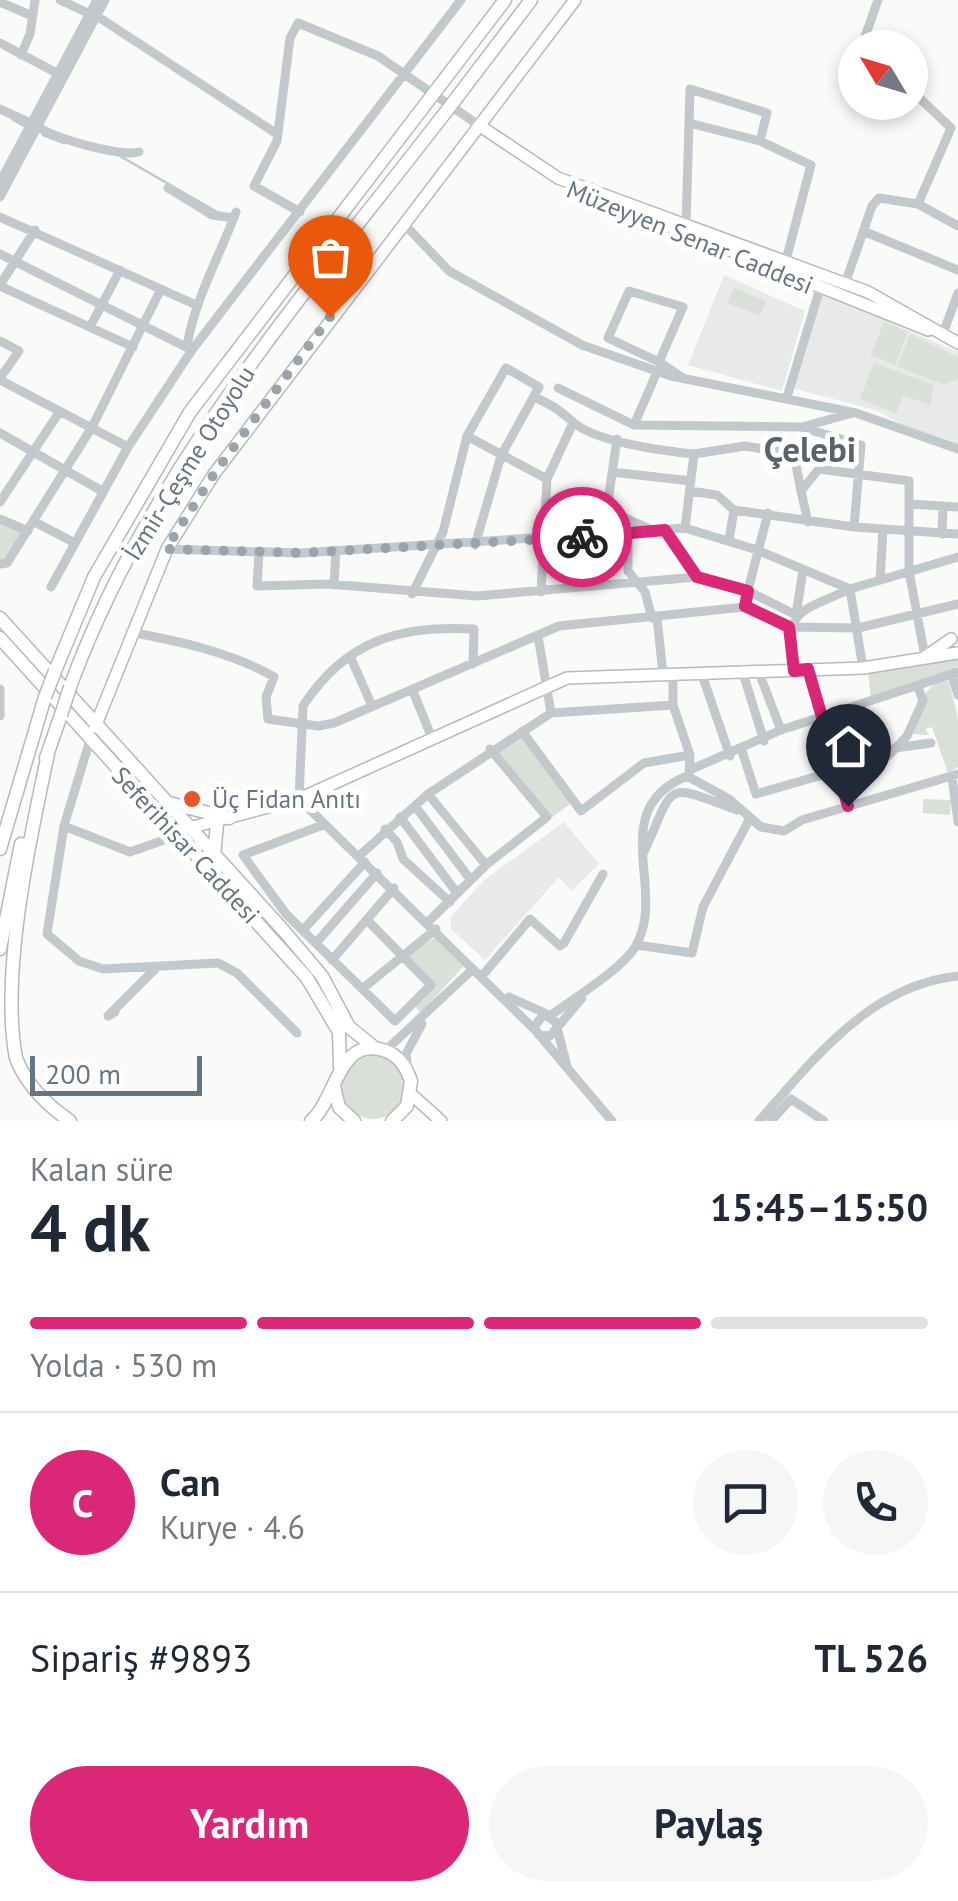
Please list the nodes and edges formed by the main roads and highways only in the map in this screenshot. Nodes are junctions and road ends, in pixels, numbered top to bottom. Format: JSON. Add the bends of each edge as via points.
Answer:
{"nodes":[{"id":1,"x":505,"y":0,"type":"edge"},
{"id":2,"x":531,"y":0,"type":"edge"},
{"id":3,"x":575,"y":0,"type":"edge"},
{"id":4,"x":480,"y":126,"type":"junction"},
{"id":5,"x":821,"y":283,"type":"junction"},
{"id":6,"x":938,"y":334,"type":"junction"},
{"id":7,"x":958,"y":344,"type":"edge"},
{"id":8,"x":0,"y":618,"type":"edge"},
{"id":9,"x":955,"y":634,"type":"edge"},
{"id":10,"x":0,"y":638,"type":"edge"},
{"id":11,"x":958,"y":653,"type":"edge"},
{"id":12,"x":923,"y":658,"type":"junction"},
{"id":13,"x":45,"y":697,"type":"junction"},
{"id":14,"x":92,"y":734,"type":"junction"},
{"id":15,"x":48,"y":754,"type":"junction"},
{"id":16,"x":162,"y":800,"type":"junction"},
{"id":17,"x":0,"y":816,"type":"edge"},
{"id":18,"x":222,"y":821,"type":"junction"},
{"id":19,"x":186,"y":835,"type":"junction"},
{"id":20,"x":0,"y":850,"type":"edge"},
{"id":21,"x":214,"y":856,"type":"junction"},
{"id":22,"x":0,"y":949,"type":"edge"},
{"id":23,"x":380,"y":1049,"type":"junction"},
{"id":24,"x":340,"y":1067,"type":"junction"},
{"id":25,"x":334,"y":1085,"type":"junction"},
{"id":26,"x":411,"y":1094,"type":"junction"},
{"id":27,"x":70,"y":1121,"type":"edge"},
{"id":28,"x":312,"y":1121,"type":"edge"},
{"id":29,"x":354,"y":1121,"type":"edge"},
{"id":30,"x":392,"y":1121,"type":"edge"},
{"id":31,"x":441,"y":1121,"type":"edge"}],
"edges":[{"from":1,"to":13,"type":"highway","name":"İzmir-Çeşme Otoyolu","bridge":true,"via":[[190,412],[94,577]]},
{"from":2,"to":15,"type":"highway","name":"İzmir-Çeşme Otoyolu","bridge":true,"via":[[193,448],[111,591]]},
{"from":3,"to":4,"type":"main road"},
{"from":4,"to":5,"type":"main road","name":"Müzeyyen Senar Caddesi","via":[[558,178]]},
{"from":4,"to":5,"type":"main road","name":"Müzeyyen Senar Caddesi","via":[[551,182]]},
{"from":4,"to":14,"type":"main road","via":[[288,370],[166,549]]},
{"from":5,"to":6,"type":"main road","name":"Müzeyyen Senar Caddesi"},
{"from":5,"to":6,"type":"main road","name":"Müzeyyen Senar Caddesi","via":[[845,284],[886,301]]},
{"from":6,"to":7,"type":"main road","name":"Müzeyyen Senar Caddesi"},
{"from":8,"to":14,"type":"highway","name":"Seferihisar Caddesi"},
{"from":9,"to":11,"type":"main road","via":[[951,648]]},
{"from":9,"to":12,"type":"main road"},
{"from":10,"to":14,"type":"highway","name":"Seferihisar Caddesi"},
{"from":11,"to":12,"type":"main road"},
{"from":12,"to":18,"type":"main road","via":[[863,668],[568,678],[299,799]]},
{"from":13,"to":17,"type":"highway"},
{"from":13,"to":20,"type":"highway","name":"İzmir-Çeşme Otoyolu"},
{"from":14,"to":16,"type":"highway","name":"Seferihisar Caddesi"},
{"from":14,"to":19,"type":"highway","name":"Seferihisar Caddesi"},
{"from":15,"to":22,"type":"highway","via":[[15,867]]},
{"from":15,"to":27,"type":"highway","via":[[16,908],[6,1002],[24,1075]]},
{"from":16,"to":18,"type":"highway"},
{"from":16,"to":19,"type":"highway","name":"Seferihisar Caddesi"},
{"from":18,"to":19,"type":"main road"},
{"from":18,"to":21,"type":"highway"},
{"from":19,"to":21,"type":"highway","name":"Seferihisar Caddesi"},
{"from":19,"to":24,"type":"highway","name":"Seferihisar Caddesi","via":[[307,978],[339,1032]]},
{"from":21,"to":23,"type":"highway","name":"Seferihisar Caddesi","via":[[322,976],[349,1027]]},
{"from":23,"to":24,"type":"highway","via":[[360,1051]]},
{"from":23,"to":26,"type":"highway","name":"Seferihisar Caddesi","via":[[408,1070]]},
{"from":24,"to":25,"type":"highway"},
{"from":25,"to":28,"type":"highway"},
{"from":25,"to":29,"type":"highway","via":[[339,1107]]},
{"from":26,"to":30,"type":"highway"},
{"from":26,"to":31,"type":"main road"}]}
